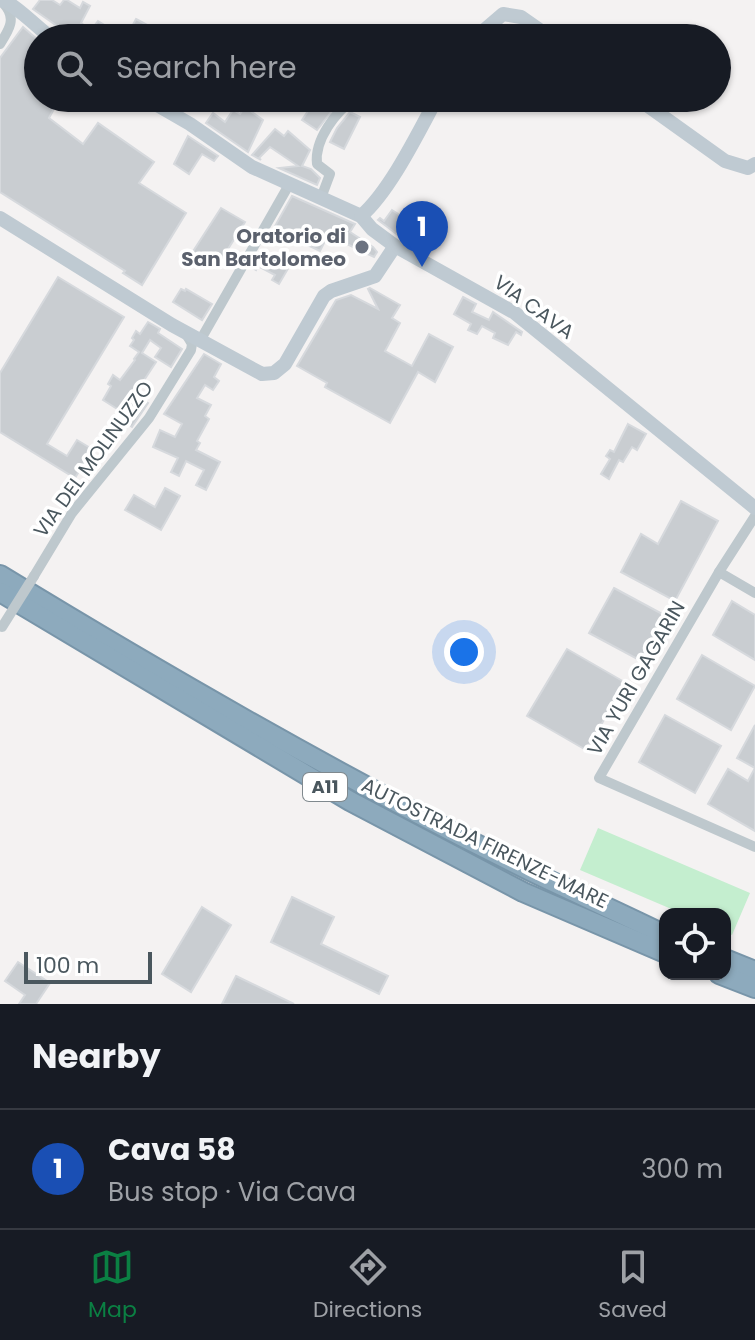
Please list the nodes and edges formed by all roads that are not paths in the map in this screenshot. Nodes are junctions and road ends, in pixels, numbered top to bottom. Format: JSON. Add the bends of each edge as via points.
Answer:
{"nodes":[{"id":1,"x":6,"y":1,"type":"edge"},
{"id":2,"x":31,"y":24,"type":"edge"},
{"id":3,"x":491,"y":24,"type":"edge"},
{"id":4,"x":531,"y":24,"type":"edge"},
{"id":5,"x":0,"y":44,"type":"edge"},
{"id":6,"x":169,"y":112,"type":"edge"},
{"id":7,"x":338,"y":112,"type":"edge"},
{"id":8,"x":429,"y":112,"type":"edge"},
{"id":9,"x":657,"y":112,"type":"edge"},
{"id":10,"x":755,"y":164,"type":"edge"},
{"id":11,"x":290,"y":183,"type":"junction"},
{"id":12,"x":321,"y":198,"type":"junction"},
{"id":13,"x":361,"y":216,"type":"junction"},
{"id":14,"x":0,"y":218,"type":"edge"},
{"id":15,"x":395,"y":246,"type":"junction"},
{"id":16,"x":196,"y":344,"type":"junction"},
{"id":17,"x":755,"y":508,"type":"edge"},
{"id":18,"x":755,"y":516,"type":"edge"},
{"id":19,"x":719,"y":572,"type":"junction"},
{"id":20,"x":0,"y":575,"type":"edge"},
{"id":21,"x":0,"y":592,"type":"edge"},
{"id":22,"x":755,"y":593,"type":"edge"},
{"id":23,"x":1,"y":629,"type":"edge"},
{"id":24,"x":755,"y":847,"type":"edge"},
{"id":25,"x":659,"y":932,"type":"edge"},
{"id":26,"x":659,"y":950,"type":"edge"},
{"id":27,"x":731,"y":961,"type":"edge"},
{"id":28,"x":755,"y":971,"type":"edge"},
{"id":29,"x":731,"y":979,"type":"edge"},
{"id":30,"x":755,"y":988,"type":"edge"}],
"edges":[{"from":1,"to":2,"type":"street"},
{"from":1,"to":5,"type":"street","via":[[11,17]]},
{"from":3,"to":4,"type":"street","via":[[512,14]]},
{"from":6,"to":11,"type":"street","name":"VIA CAVA","via":[[252,167]]},
{"from":7,"to":12,"type":"street","via":[[316,154],[317,164],[330,174]]},
{"from":8,"to":13,"type":"street","via":[[387,185]]},
{"from":9,"to":10,"type":"street","via":[[725,161],[748,168]]},
{"from":11,"to":12,"type":"street","name":"VIA CAVA"},
{"from":11,"to":16,"type":"street","name":"VIA DEL MOLINUZZO"},
{"from":12,"to":13,"type":"street","name":"VIA CAVA"},
{"from":13,"to":15,"type":"street","name":"VIA CAVA"},
{"from":14,"to":16,"type":"street"},
{"from":15,"to":16,"type":"street","via":[[375,276],[324,296],[285,364],[274,373],[262,374]]},
{"from":15,"to":17,"type":"street","name":"VIA CAVA","via":[[515,313]]},
{"from":16,"to":23,"type":"street","name":"VIA DEL MOLINUZZO","bridge":true,"via":[[149,418],[72,513]]},
{"from":18,"to":19,"type":"street","name":"VIA YURI GAGARIN"},
{"from":19,"to":22,"type":"street"},
{"from":19,"to":24,"type":"street","name":"VIA YURI GAGARIN","via":[[599,778]]},
{"from":20,"to":25,"type":"highway","name":"AUTOSTRADA FIRENZE-MARE","number":"A11","via":[[354,780]]},
{"from":21,"to":26,"type":"highway","name":"AUTOSTRADA FIRENZE-MARE","number":"A11","via":[[350,801],[523,892]]},
{"from":27,"to":28,"type":"highway"},
{"from":29,"to":30,"type":"highway"}]}
